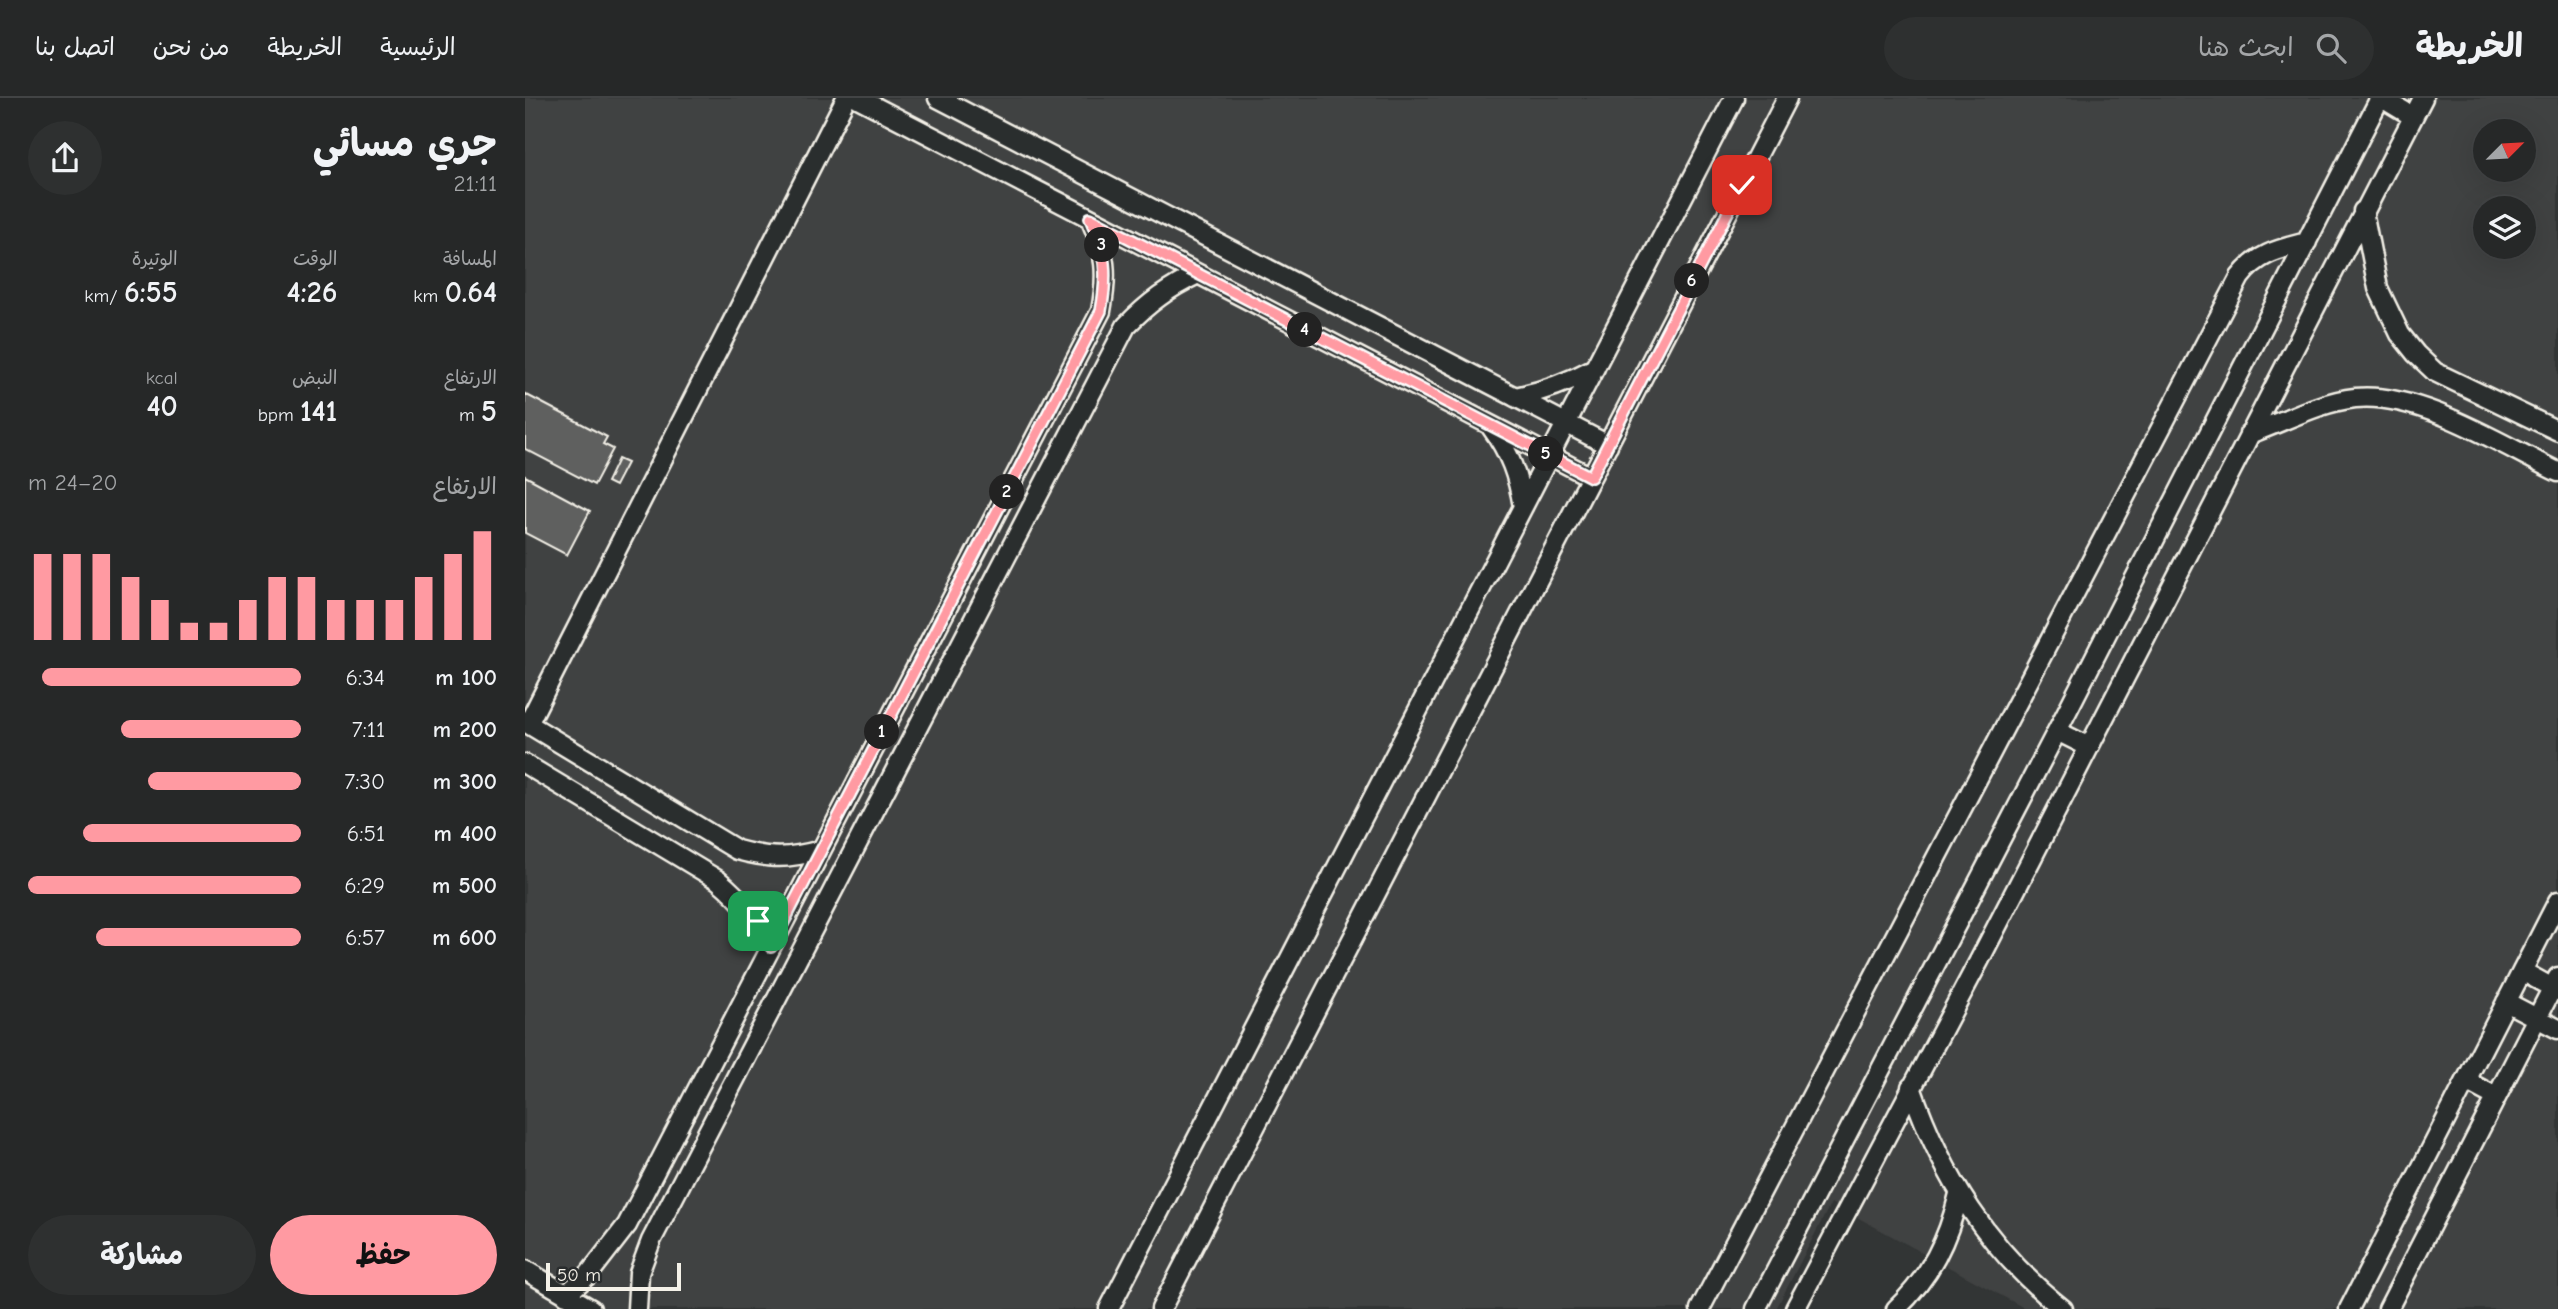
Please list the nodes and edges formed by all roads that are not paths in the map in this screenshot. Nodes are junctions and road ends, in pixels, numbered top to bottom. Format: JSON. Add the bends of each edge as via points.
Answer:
{"nodes":[{"id":1,"x":846,"y":98,"type":"edge"},
{"id":2,"x":858,"y":98,"type":"edge"},
{"id":3,"x":938,"y":98,"type":"edge"},
{"id":4,"x":1734,"y":98,"type":"edge"},
{"id":5,"x":1787,"y":98,"type":"edge"},
{"id":6,"x":2381,"y":98,"type":"edge"},
{"id":7,"x":2423,"y":98,"type":"edge"},
{"id":8,"x":2412,"y":116,"type":"junction"},
{"id":9,"x":2363,"y":211,"type":"junction"},
{"id":10,"x":1090,"y":218,"type":"junction"},
{"id":11,"x":2307,"y":242,"type":"junction"},
{"id":12,"x":1198,"y":274,"type":"junction"},
{"id":13,"x":1595,"y":368,"type":"junction"},
{"id":14,"x":1515,"y":397,"type":"junction"},
{"id":15,"x":1566,"y":423,"type":"junction"},
{"id":16,"x":1489,"y":425,"type":"junction"},
{"id":17,"x":2558,"y":431,"type":"edge"},
{"id":18,"x":2249,"y":434,"type":"junction"},
{"id":19,"x":1608,"y":445,"type":"junction"},
{"id":20,"x":1550,"y":456,"type":"junction"},
{"id":21,"x":2558,"y":472,"type":"edge"},
{"id":22,"x":1591,"y":477,"type":"junction"},
{"id":23,"x":1523,"y":507,"type":"junction"},
{"id":24,"x":526,"y":723,"type":"edge"},
{"id":25,"x":2057,"y":731,"type":"junction"},
{"id":26,"x":2089,"y":747,"type":"junction"},
{"id":27,"x":525,"y":764,"type":"edge"},
{"id":28,"x":821,"y":850,"type":"junction"},
{"id":29,"x":2558,"y":901,"type":"edge"},
{"id":30,"x":771,"y":947,"type":"junction"},
{"id":31,"x":2522,"y":971,"type":"junction"},
{"id":32,"x":2556,"y":985,"type":"edge"},
{"id":33,"x":2506,"y":1002,"type":"junction"},
{"id":34,"x":2537,"y":1018,"type":"junction"},
{"id":35,"x":2558,"y":1029,"type":"edge"},
{"id":36,"x":2466,"y":1081,"type":"junction"},
{"id":37,"x":1911,"y":1087,"type":"junction"},
{"id":38,"x":2496,"y":1097,"type":"junction"},
{"id":39,"x":1959,"y":1194,"type":"junction"},
{"id":40,"x":525,"y":1270,"type":"edge"},
{"id":41,"x":566,"y":1295,"type":"junction"},
{"id":42,"x":591,"y":1309,"type":"edge"},
{"id":43,"x":637,"y":1309,"type":"edge"},
{"id":44,"x":1109,"y":1309,"type":"edge"},
{"id":45,"x":1161,"y":1309,"type":"edge"},
{"id":46,"x":1700,"y":1309,"type":"edge"},
{"id":47,"x":1756,"y":1309,"type":"edge"},
{"id":48,"x":1795,"y":1309,"type":"edge"},
{"id":49,"x":1896,"y":1309,"type":"edge"},
{"id":50,"x":2063,"y":1309,"type":"edge"},
{"id":51,"x":2349,"y":1309,"type":"edge"},
{"id":52,"x":2388,"y":1309,"type":"edge"}],
"edges":[{"from":1,"to":24,"type":"street"},
{"from":2,"to":10,"type":"street"},
{"from":3,"to":14,"type":"street"},
{"from":4,"to":13,"type":"street"},
{"from":5,"to":19,"type":"street"},
{"from":6,"to":8,"type":"street"},
{"from":6,"to":11,"type":"street"},
{"from":7,"to":8,"type":"street"},
{"from":8,"to":9,"type":"street"},
{"from":9,"to":17,"type":"street","via":[[2378,288],[2400,334],[2416,355],[2435,372]]},
{"from":9,"to":18,"type":"street"},
{"from":10,"to":12,"type":"street"},
{"from":10,"to":28,"type":"street","via":[[1103,248],[1107,280],[1101,311]]},
{"from":11,"to":25,"type":"street"},
{"from":11,"to":46,"type":"street","via":[[2267,253],[2240,277]]},
{"from":12,"to":16,"type":"street"},
{"from":12,"to":43,"type":"street","via":[[1146,304],[1126,326],[651,1241],[639,1273]]},
{"from":13,"to":14,"type":"street","via":[[1552,388]]},
{"from":13,"to":15,"type":"street"},
{"from":14,"to":15,"type":"street"},
{"from":15,"to":19,"type":"street"},
{"from":15,"to":20,"type":"street"},
{"from":16,"to":20,"type":"street"},
{"from":16,"to":23,"type":"street","via":[[1507,449]]},
{"from":18,"to":21,"type":"street","via":[[2329,403],[2382,397],[2434,412]]},
{"from":18,"to":26,"type":"street"},
{"from":19,"to":22,"type":"street"},
{"from":20,"to":22,"type":"street"},
{"from":20,"to":23,"type":"street"},
{"from":22,"to":45,"type":"street"},
{"from":23,"to":44,"type":"street"},
{"from":24,"to":28,"type":"street","via":[[737,850],[765,858],[794,858]]},
{"from":25,"to":26,"type":"street"},
{"from":25,"to":47,"type":"street"},
{"from":26,"to":37,"type":"street"},
{"from":27,"to":30,"type":"street","via":[[718,880],[741,898]]},
{"from":28,"to":30,"type":"street"},
{"from":29,"to":31,"type":"street"},
{"from":30,"to":41,"type":"street","via":[[627,1226]]},
{"from":31,"to":32,"type":"street"},
{"from":31,"to":33,"type":"street"},
{"from":32,"to":34,"type":"street"},
{"from":33,"to":34,"type":"street"},
{"from":33,"to":36,"type":"street"},
{"from":34,"to":35,"type":"street"},
{"from":34,"to":38,"type":"street"},
{"from":36,"to":38,"type":"street"},
{"from":36,"to":51,"type":"street"},
{"from":37,"to":39,"type":"street","via":[[1929,1136]]},
{"from":37,"to":48,"type":"street"},
{"from":38,"to":52,"type":"street"},
{"from":39,"to":49,"type":"street","via":[[1942,1248],[1928,1273]]},
{"from":39,"to":50,"type":"street","via":[[2007,1257]]},
{"from":40,"to":41,"type":"street"},
{"from":41,"to":42,"type":"street"}]}
